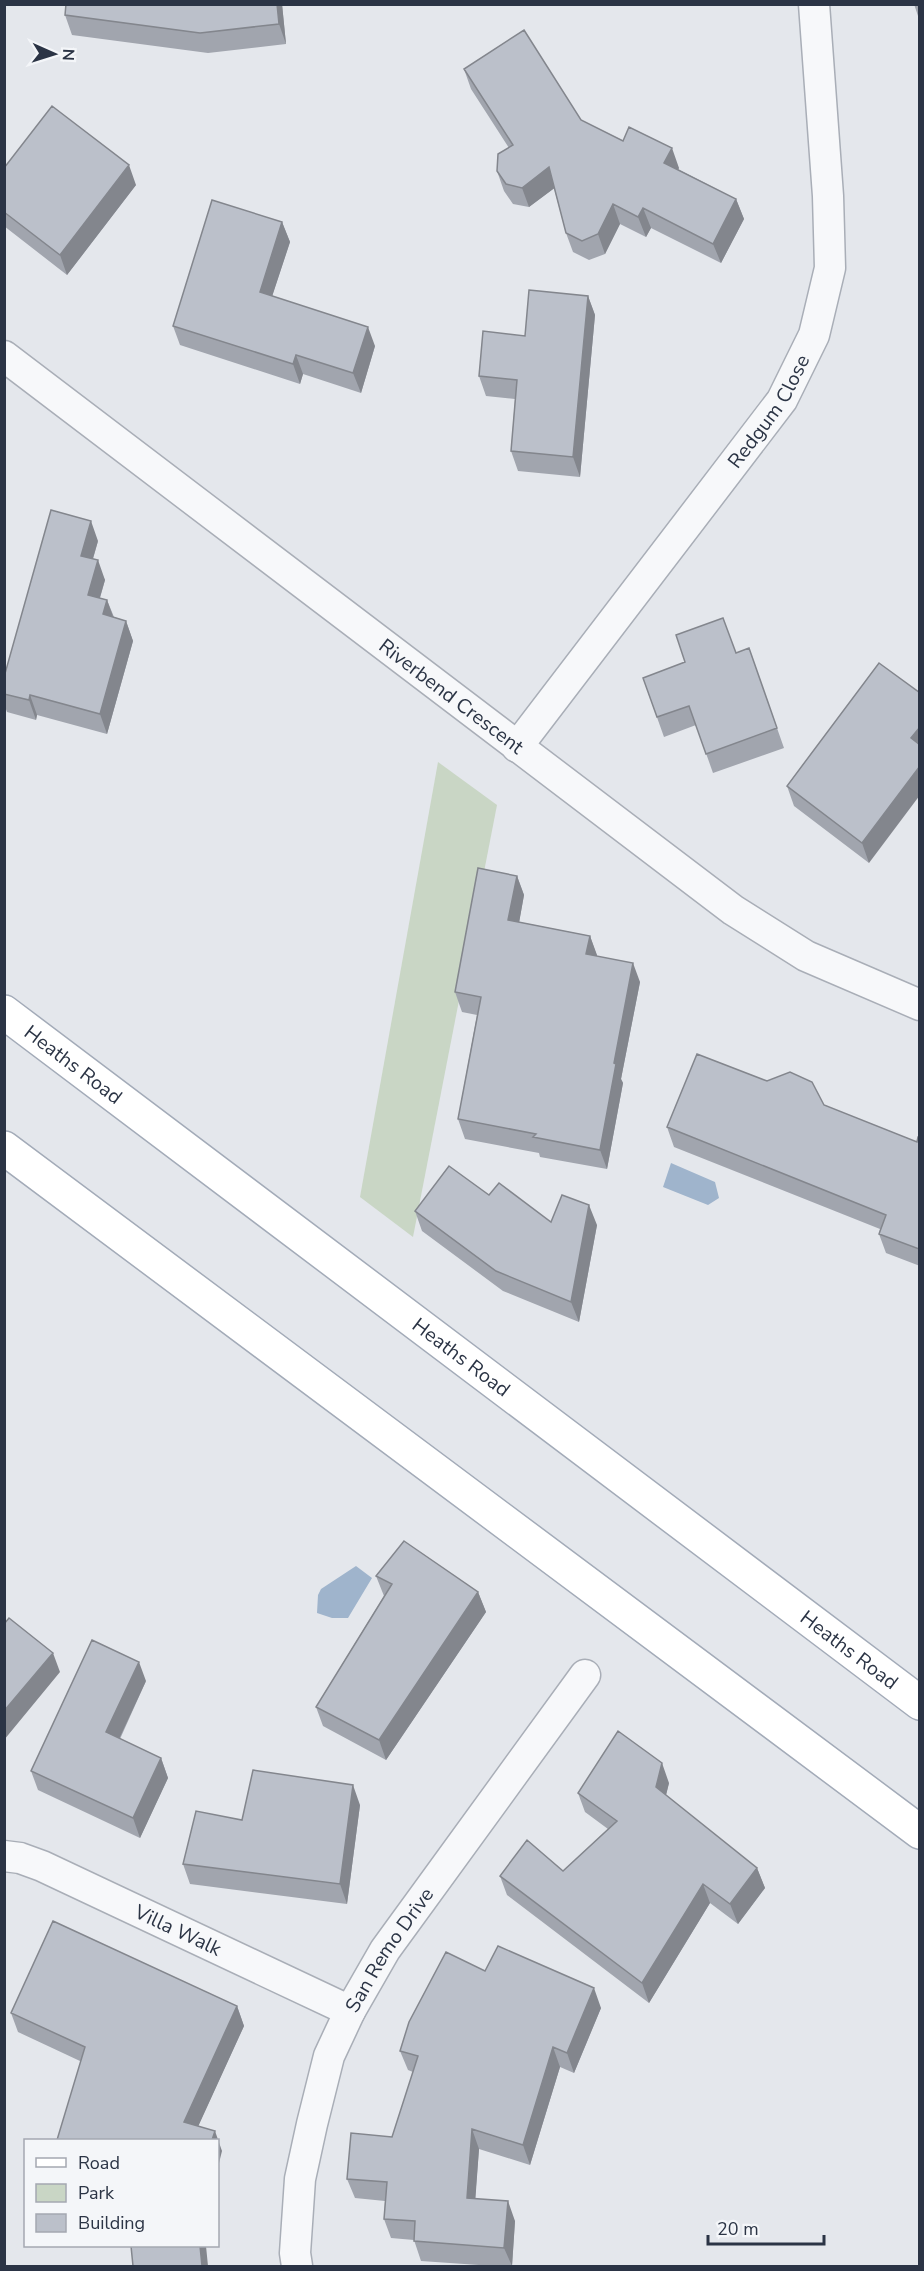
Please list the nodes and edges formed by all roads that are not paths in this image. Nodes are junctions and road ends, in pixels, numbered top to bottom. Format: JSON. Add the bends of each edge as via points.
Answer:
{"nodes":[{"id":1,"x":814,"y":4,"type":"edge"},
{"id":2,"x":4,"y":356,"type":"edge"},
{"id":3,"x":517,"y":747,"type":"junction"},
{"id":4,"x":920,"y":1005,"type":"edge"},
{"id":5,"x":4,"y":1012,"type":"edge"},
{"id":6,"x":4,"y":1148,"type":"edge"},
{"id":7,"x":585,"y":1675,"type":"dead end"},
{"id":8,"x":920,"y":1703,"type":"edge"},
{"id":9,"x":920,"y":1832,"type":"edge"},
{"id":10,"x":4,"y":1856,"type":"edge"},
{"id":11,"x":350,"y":2011,"type":"junction"},
{"id":12,"x":297,"y":2266,"type":"edge"}],
"edges":[{"from":1,"to":3,"type":"street","name":"Redgum Close","via":[[830,268],[814,335],[782,400]]},
{"from":2,"to":3,"type":"street","name":"Riverbend Crescent"},
{"from":3,"to":4,"type":"street","name":"Riverbend Crescent","via":[[733,910],[806,956]]},
{"from":5,"to":8,"type":"main road","name":"Heaths Road"},
{"from":6,"to":9,"type":"main road"},
{"from":7,"to":11,"type":"street","name":"San Remo Drive","via":[[385,1950]]},
{"from":10,"to":11,"type":"street","name":"Villa Walk","via":[[42,1866]]},
{"from":11,"to":12,"type":"street","name":"San Remo Drive","via":[[329,2056],[300,2179]]}]}
